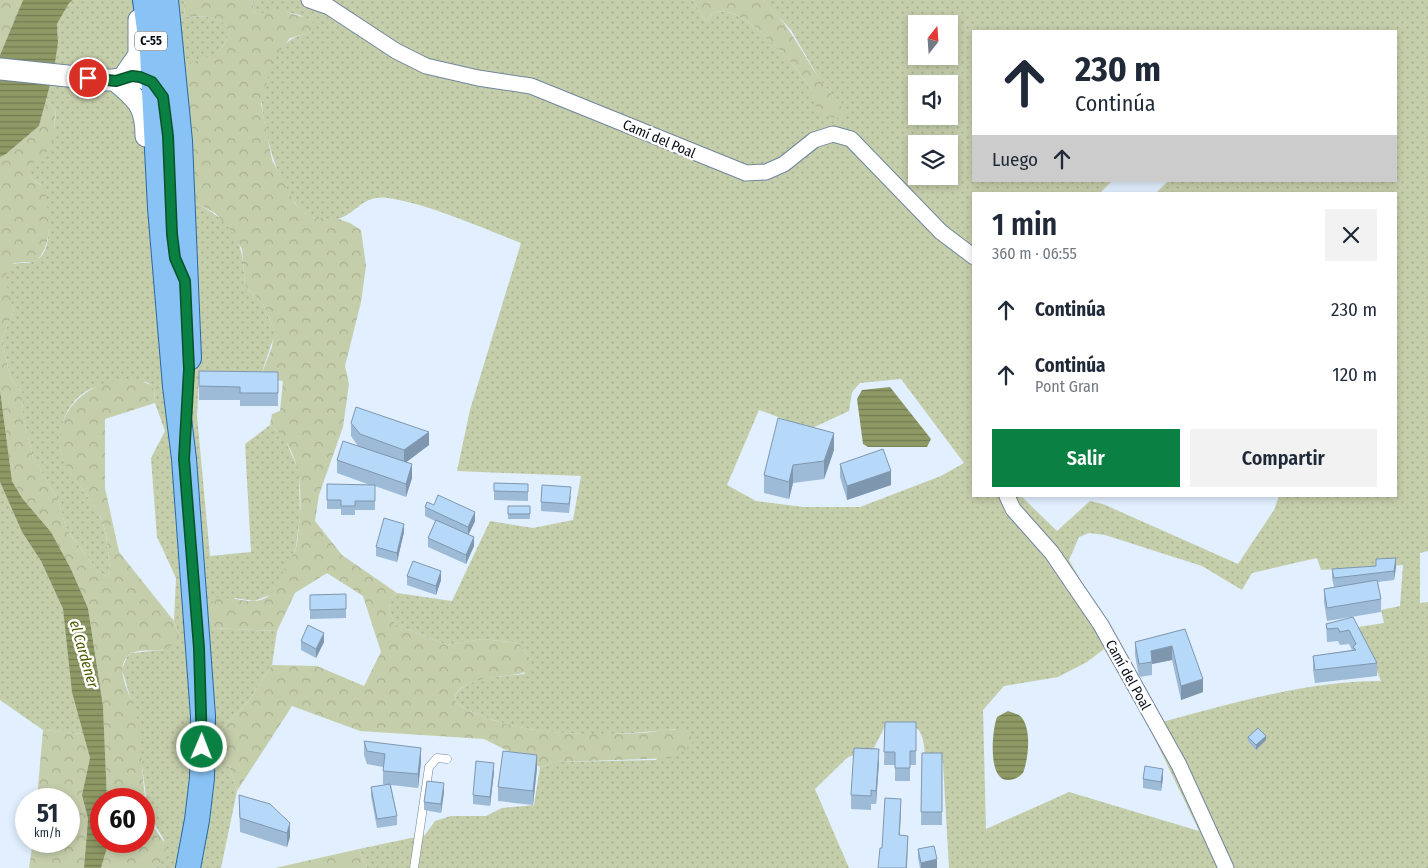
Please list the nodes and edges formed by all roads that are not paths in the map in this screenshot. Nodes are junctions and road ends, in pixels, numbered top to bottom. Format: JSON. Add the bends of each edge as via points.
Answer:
{"nodes":[{"id":1,"x":140,"y":0,"type":"edge"},
{"id":2,"x":145,"y":0,"type":"edge"},
{"id":3,"x":158,"y":0,"type":"edge"},
{"id":4,"x":166,"y":0,"type":"edge"},
{"id":5,"x":309,"y":0,"type":"edge"},
{"id":6,"x":0,"y":69,"type":"edge"},
{"id":7,"x":118,"y":82,"type":"junction"},
{"id":8,"x":152,"y":82,"type":"junction"},
{"id":9,"x":160,"y":208,"type":"junction"},
{"id":10,"x":972,"y":255,"type":"edge"},
{"id":11,"x":185,"y":281,"type":"junction"},
{"id":12,"x":184,"y":459,"type":"junction"},
{"id":13,"x":1007,"y":497,"type":"edge"},
{"id":14,"x":447,"y":759,"type":"dead end"},
{"id":15,"x":188,"y":868,"type":"edge"},
{"id":16,"x":414,"y":868,"type":"edge"},
{"id":17,"x":1226,"y":868,"type":"edge"}],
"edges":[{"from":1,"to":7,"type":"street","via":[[139,55]]},
{"from":2,"to":8,"type":"main road","number":"C-55","via":[[152,52]]},
{"from":3,"to":8,"type":"street","via":[[162,51],[159,76]]},
{"from":4,"to":11,"type":"main road","number":"C-55","via":[[180,141]]},
{"from":5,"to":10,"type":"street","name":"Camí del Poal","via":[[328,7],[426,66],[531,86],[746,173],[766,172],[784,164],[814,140],[833,134],[851,139],[942,232]]},
{"from":6,"to":7,"type":"street"},
{"from":7,"to":8,"type":"street","via":[[141,87]]},
{"from":7,"to":9,"type":"street","via":[[138,101],[146,118],[148,172]]},
{"from":8,"to":9,"type":"main road","number":"C-55"},
{"from":8,"to":11,"type":"street","via":[[163,97],[172,234],[175,258]]},
{"from":9,"to":12,"type":"main road","number":"C-55"},
{"from":11,"to":12,"type":"main road","number":"C-55","via":[[189,369]]},
{"from":12,"to":15,"type":"main road","number":"C-55","via":[[202,716],[202,778]]},
{"from":13,"to":17,"type":"street","name":"Camí del Poal","via":[[1013,509],[1052,553],[1101,625],[1180,765]]},
{"from":14,"to":16,"type":"lane","via":[[437,758],[429,767]]}]}
